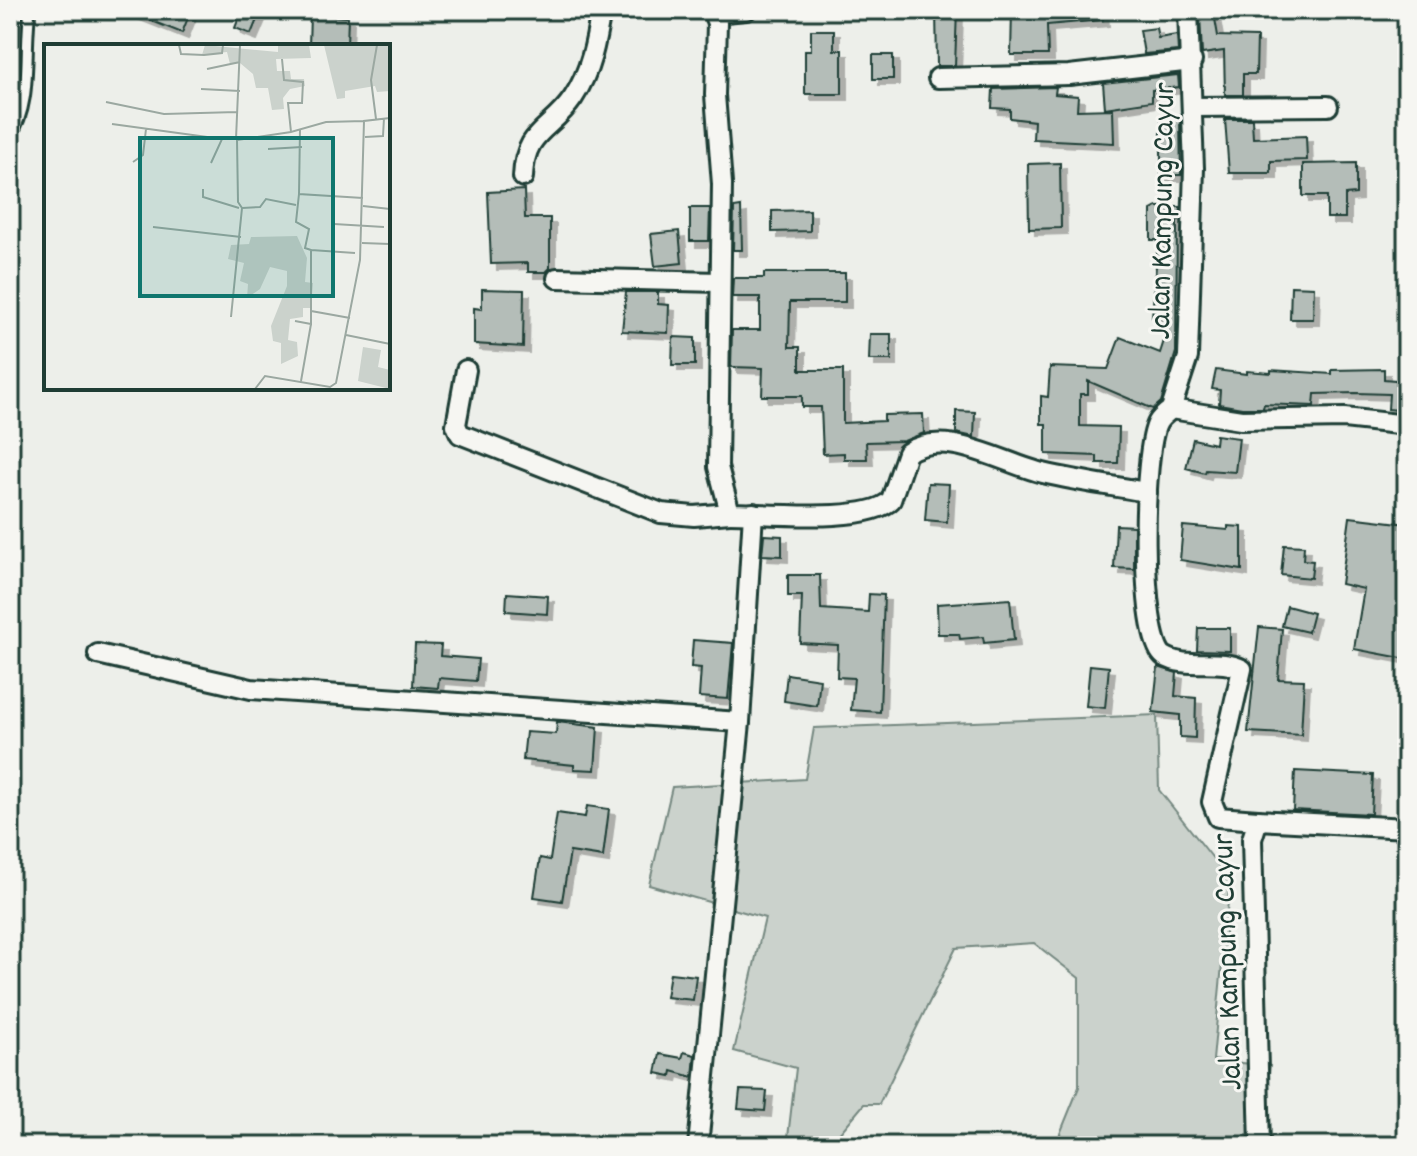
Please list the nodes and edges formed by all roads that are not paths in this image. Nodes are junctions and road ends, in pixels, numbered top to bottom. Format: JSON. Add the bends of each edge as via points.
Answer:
{"nodes":[{"id":1,"x":30,"y":10,"type":"edge"},
{"id":2,"x":601,"y":10,"type":"edge"},
{"id":3,"x":746,"y":10,"type":"edge"},
{"id":4,"x":1188,"y":10,"type":"edge"},
{"id":5,"x":714,"y":12,"type":"edge"},
{"id":6,"x":1192,"y":61,"type":"junction"},
{"id":7,"x":938,"y":78,"type":"dead end"},
{"id":8,"x":1328,"y":106,"type":"dead end"},
{"id":9,"x":1193,"y":107,"type":"junction"},
{"id":10,"x":10,"y":136,"type":"edge"},
{"id":11,"x":523,"y":177,"type":"dead end"},
{"id":12,"x":557,"y":278,"type":"dead end"},
{"id":13,"x":719,"y":282,"type":"junction"},
{"id":14,"x":466,"y":370,"type":"dead end"},
{"id":15,"x":1171,"y":409,"type":"junction"},
{"id":16,"x":1407,"y":425,"type":"edge"},
{"id":17,"x":1147,"y":492,"type":"junction"},
{"id":18,"x":730,"y":513,"type":"junction"},
{"id":19,"x":753,"y":513,"type":"junction"},
{"id":20,"x":98,"y":654,"type":"dead end"},
{"id":21,"x":740,"y":722,"type":"junction"},
{"id":22,"x":1258,"y":820,"type":"junction"},
{"id":23,"x":1407,"y":828,"type":"edge"},
{"id":24,"x":698,"y":1146,"type":"edge"},
{"id":25,"x":1260,"y":1146,"type":"edge"}],
"edges":[{"from":1,"to":10,"type":"lane","via":[[24,108]]},
{"from":2,"to":11,"type":"street","via":[[585,78],[572,100],[528,144]]},
{"from":3,"to":5,"type":"street"},
{"from":4,"to":6,"type":"street","name":"Jalan Kampung Cayur"},
{"from":5,"to":13,"type":"street","via":[[722,184]]},
{"from":6,"to":7,"type":"street","via":[[1069,75]]},
{"from":6,"to":9,"type":"street","name":"Jalan Kampung Cayur"},
{"from":8,"to":9,"type":"street"},
{"from":9,"to":15,"type":"street","name":"Jalan Kampung Cayur","via":[[1188,357]]},
{"from":12,"to":13,"type":"street"},
{"from":13,"to":18,"type":"street","via":[[718,467]]},
{"from":14,"to":18,"type":"street","via":[[456,425],[460,434],[661,513]]},
{"from":15,"to":16,"type":"street","via":[[1241,420],[1344,418]]},
{"from":15,"to":17,"type":"street","name":"Jalan Kampung Cayur","via":[[1158,421]]},
{"from":17,"to":19,"type":"street","via":[[1041,473],[964,445],[928,445],[915,447],[902,459],[886,505],[854,514]]},
{"from":17,"to":22,"type":"street","name":"Jalan Kampung Cayur","via":[[1146,582],[1154,643],[1163,655],[1179,661],[1242,669],[1212,802],[1218,817]]},
{"from":18,"to":19,"type":"street"},
{"from":19,"to":21,"type":"street"},
{"from":20,"to":21,"type":"street","via":[[251,689]]},
{"from":21,"to":24,"type":"street"},
{"from":22,"to":23,"type":"street"},
{"from":22,"to":25,"type":"street","name":"Jalan Kampung Cayur","via":[[1252,839]]}]}
